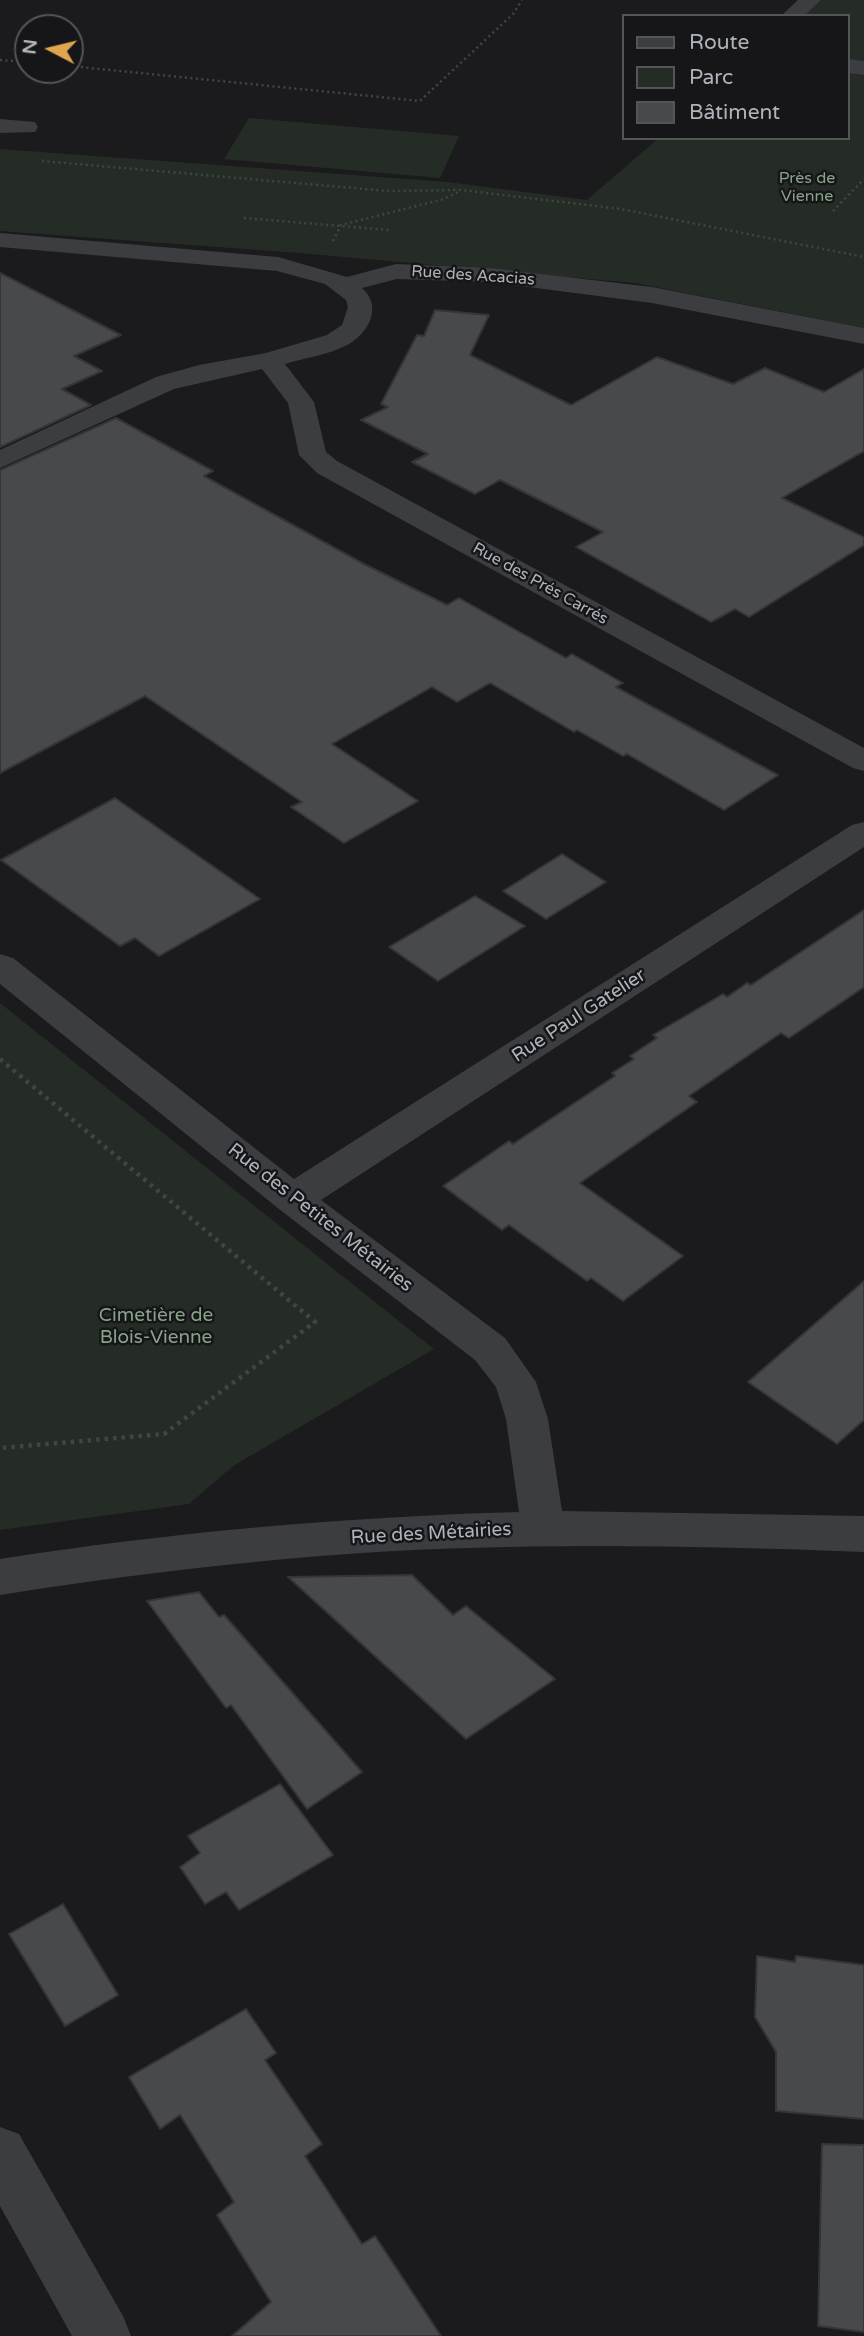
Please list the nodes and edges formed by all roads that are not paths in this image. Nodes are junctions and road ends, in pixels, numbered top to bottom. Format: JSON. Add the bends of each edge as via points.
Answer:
{"nodes":[{"id":1,"x":811,"y":0,"type":"edge"},
{"id":2,"x":794,"y":14,"type":"edge"},
{"id":3,"x":0,"y":125,"type":"edge"},
{"id":4,"x":27,"y":127,"type":"dead end"},
{"id":5,"x":0,"y":240,"type":"edge"},
{"id":6,"x":345,"y":285,"type":"junction"},
{"id":7,"x":864,"y":336,"type":"edge"},
{"id":8,"x":269,"y":360,"type":"junction"},
{"id":9,"x":0,"y":460,"type":"edge"},
{"id":10,"x":864,"y":761,"type":"edge"},
{"id":11,"x":864,"y":832,"type":"edge"},
{"id":12,"x":0,"y":966,"type":"edge"},
{"id":13,"x":293,"y":1199,"type":"junction"},
{"id":14,"x":543,"y":1529,"type":"junction"},
{"id":15,"x":864,"y":1534,"type":"edge"},
{"id":16,"x":0,"y":1577,"type":"edge"},
{"id":17,"x":4,"y":2169,"type":"edge"},
{"id":18,"x":103,"y":2336,"type":"edge"}],
"edges":[{"from":1,"to":2,"type":"street"},
{"from":3,"to":4,"type":"street"},
{"from":5,"to":6,"type":"street","via":[[269,262],[318,272]]},
{"from":6,"to":7,"type":"street","name":"Rue des Acacias","via":[[396,271],[490,275],[652,295]]},
{"from":6,"to":8,"type":"street","via":[[362,307],[351,330],[319,348]]},
{"from":8,"to":9,"type":"street","via":[[164,383]]},
{"from":8,"to":10,"type":"street","name":"Rue des Prés Carrés","via":[[295,391],[313,455],[327,467]]},
{"from":11,"to":13,"type":"street","name":"Rue Paul Gatelier"},
{"from":12,"to":13,"type":"street","name":"Rue des Petites Métairies"},
{"from":13,"to":14,"type":"street","name":"Rue des Petites Métairies","via":[[490,1349],[507,1371],[527,1419]]},
{"from":14,"to":15,"type":"street","name":"Rue des Métairies","via":[[703,1527]]},
{"from":14,"to":16,"type":"street","name":"Rue des Métairies","via":[[206,1549]]},
{"from":17,"to":18,"type":"street"}]}
